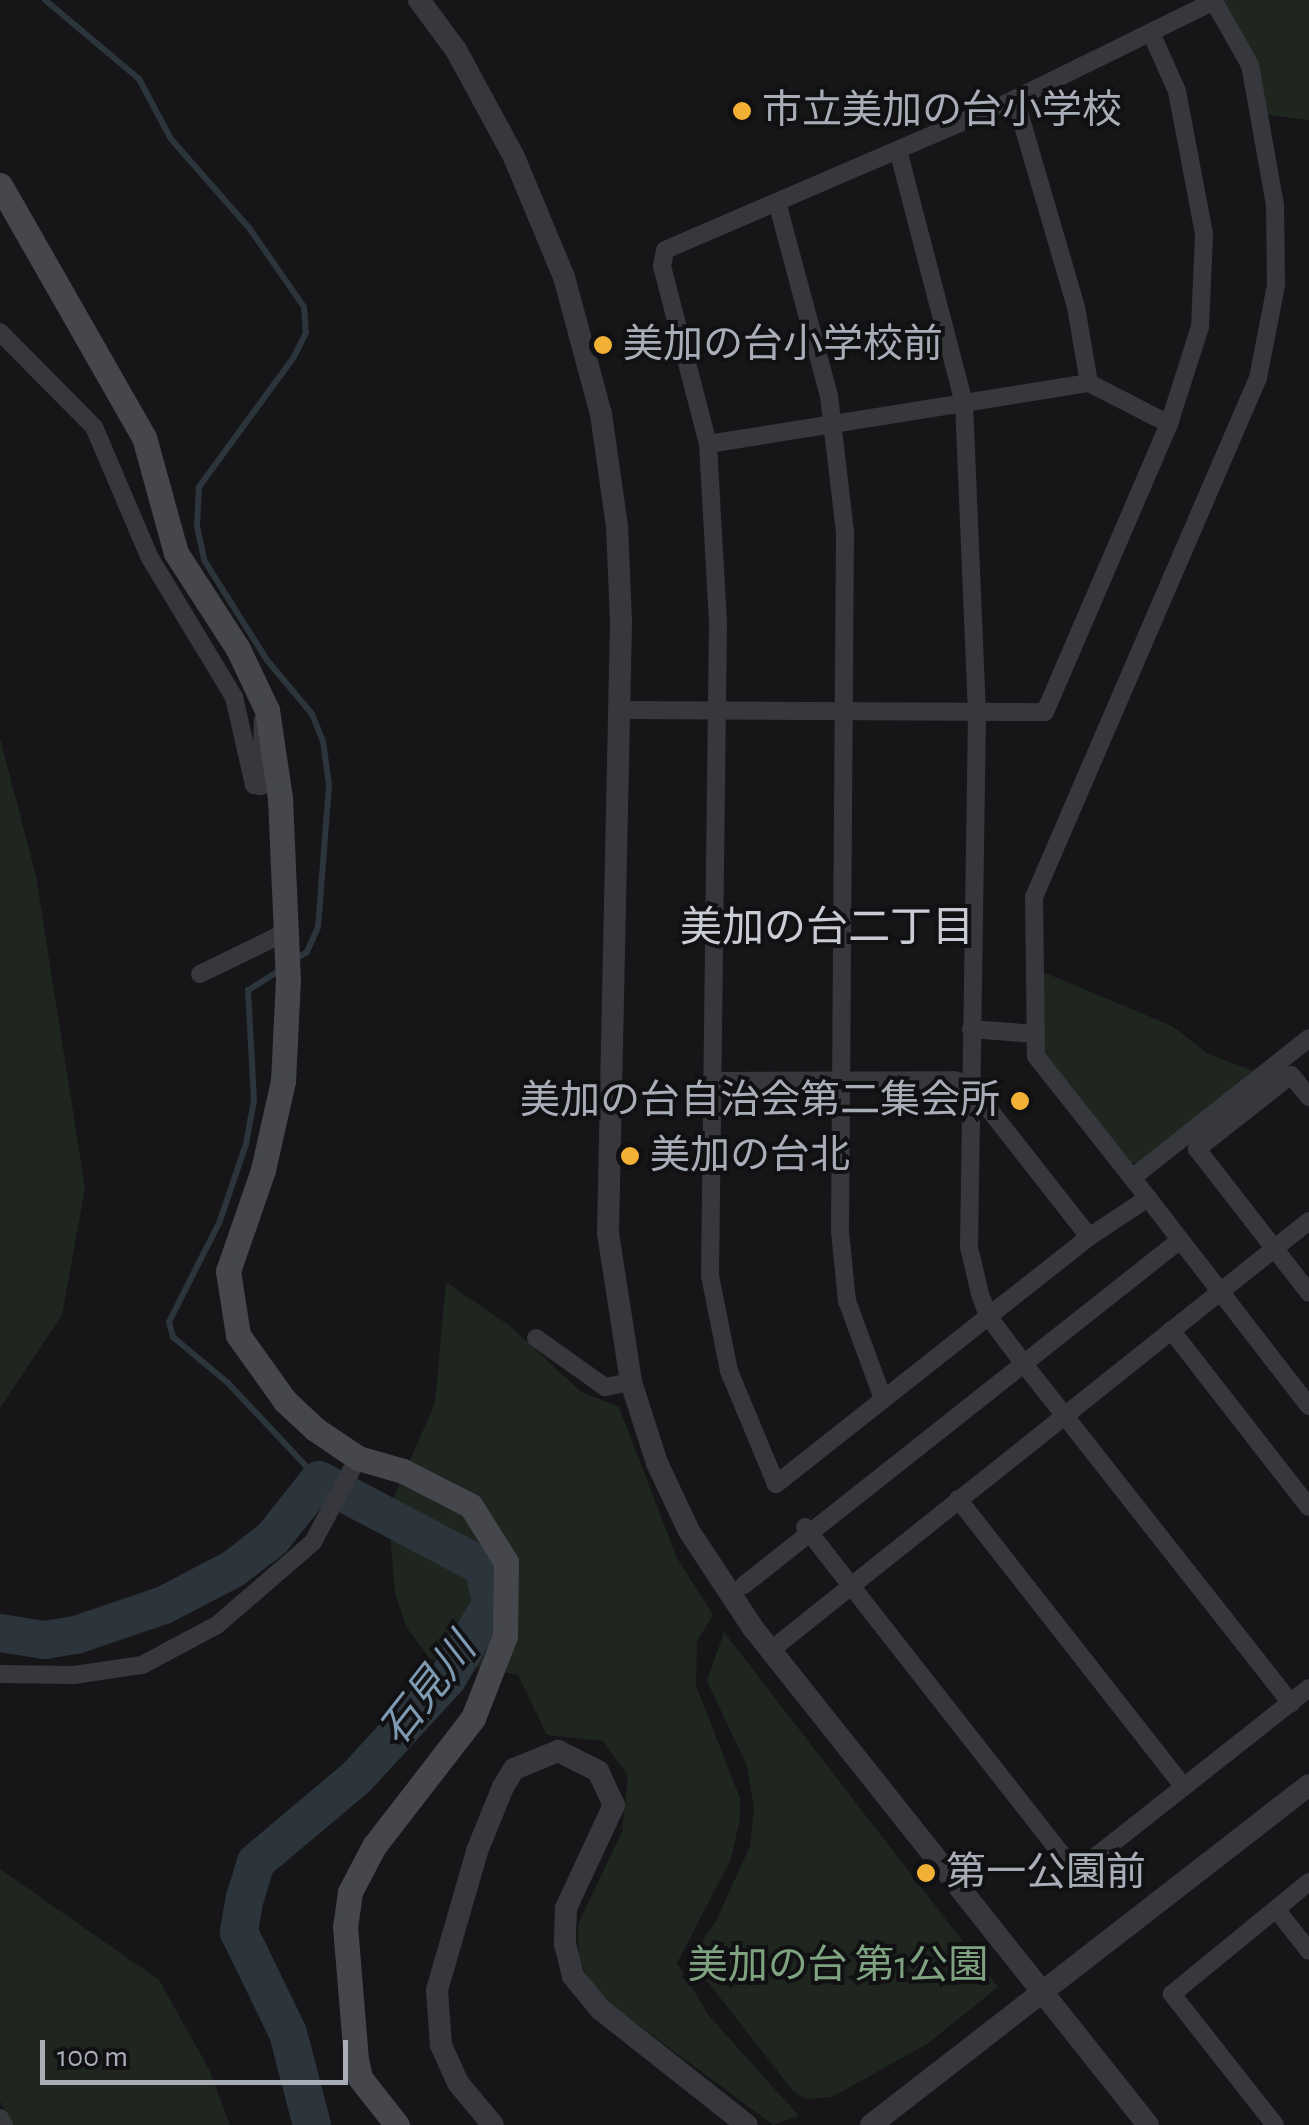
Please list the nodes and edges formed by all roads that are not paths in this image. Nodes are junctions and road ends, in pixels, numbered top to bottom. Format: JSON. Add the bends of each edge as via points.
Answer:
{"nodes":[{"id":1,"x":419,"y":0,"type":"edge"},
{"id":2,"x":1213,"y":0,"type":"edge"},
{"id":3,"x":1151,"y":33,"type":"junction"},
{"id":4,"x":1015,"y":99,"type":"junction"},
{"id":5,"x":898,"y":150,"type":"junction"},
{"id":6,"x":0,"y":185,"type":"edge"},
{"id":7,"x":777,"y":202,"type":"junction"},
{"id":8,"x":0,"y":332,"type":"edge"},
{"id":9,"x":1089,"y":383,"type":"junction"},
{"id":10,"x":964,"y":403,"type":"junction"},
{"id":11,"x":1169,"y":424,"type":"junction"},
{"id":12,"x":834,"y":426,"type":"junction"},
{"id":13,"x":708,"y":444,"type":"junction"},
{"id":14,"x":267,"y":710,"type":"junction"},
{"id":15,"x":620,"y":710,"type":"junction"},
{"id":16,"x":716,"y":710,"type":"junction"},
{"id":17,"x":847,"y":712,"type":"junction"},
{"id":18,"x":977,"y":715,"type":"junction"},
{"id":19,"x":287,"y":942,"type":"junction"},
{"id":20,"x":200,"y":974,"type":"dead end"},
{"id":21,"x":971,"y":1029,"type":"junction"},
{"id":22,"x":1036,"y":1034,"type":"junction"},
{"id":23,"x":1309,"y":1038,"type":"edge"},
{"id":24,"x":840,"y":1080,"type":"junction"},
{"id":25,"x":712,"y":1081,"type":"junction"},
{"id":26,"x":970,"y":1086,"type":"junction"},
{"id":27,"x":1309,"y":1097,"type":"edge"},
{"id":28,"x":1132,"y":1178,"type":"junction"},
{"id":29,"x":1148,"y":1198,"type":"junction"},
{"id":30,"x":1309,"y":1221,"type":"edge"},
{"id":31,"x":1089,"y":1237,"type":"junction"},
{"id":32,"x":1180,"y":1240,"type":"junction"},
{"id":33,"x":1273,"y":1250,"type":"junction"},
{"id":34,"x":1220,"y":1290,"type":"junction"},
{"id":35,"x":1309,"y":1293,"type":"edge"},
{"id":36,"x":988,"y":1316,"type":"junction"},
{"id":37,"x":1171,"y":1330,"type":"junction"},
{"id":38,"x":536,"y":1338,"type":"dead end"},
{"id":39,"x":1024,"y":1364,"type":"junction"},
{"id":40,"x":631,"y":1382,"type":"junction"},
{"id":41,"x":883,"y":1399,"type":"junction"},
{"id":42,"x":1309,"y":1406,"type":"edge"},
{"id":43,"x":1062,"y":1412,"type":"junction"},
{"id":44,"x":358,"y":1458,"type":"junction"},
{"id":45,"x":958,"y":1499,"type":"junction"},
{"id":46,"x":1309,"y":1507,"type":"edge"},
{"id":47,"x":808,"y":1530,"type":"junction"},
{"id":48,"x":850,"y":1583,"type":"junction"},
{"id":49,"x":744,"y":1585,"type":"dead end"},
{"id":50,"x":772,"y":1650,"type":"junction"},
{"id":51,"x":0,"y":1674,"type":"edge"},
{"id":52,"x":1309,"y":1688,"type":"edge"},
{"id":53,"x":1291,"y":1703,"type":"junction"},
{"id":54,"x":1309,"y":1785,"type":"edge"},
{"id":55,"x":1184,"y":1787,"type":"junction"},
{"id":56,"x":1309,"y":1882,"type":"edge"},
{"id":57,"x":1276,"y":1909,"type":"junction"},
{"id":58,"x":1309,"y":1951,"type":"edge"},
{"id":59,"x":1044,"y":1995,"type":"junction"},
{"id":60,"x":0,"y":2118,"type":"edge"},
{"id":61,"x":4,"y":2125,"type":"edge"},
{"id":62,"x":398,"y":2125,"type":"edge"},
{"id":63,"x":492,"y":2125,"type":"edge"},
{"id":64,"x":746,"y":2125,"type":"edge"},
{"id":65,"x":871,"y":2125,"type":"edge"},
{"id":66,"x":1148,"y":2125,"type":"edge"},
{"id":67,"x":1274,"y":2125,"type":"edge"}],
"edges":[{"from":1,"to":15,"type":"street","via":[[456,50],[514,157],[584,334],[617,526]]},
{"from":2,"to":3,"type":"street"},
{"from":2,"to":22,"type":"street","via":[[1250,66],[1275,205],[1268,338],[1258,378],[1034,897]]},
{"from":3,"to":4,"type":"street"},
{"from":3,"to":11,"type":"street","via":[[1177,91],[1204,234],[1200,327]]},
{"from":4,"to":5,"type":"street"},
{"from":4,"to":9,"type":"street","via":[[1071,290]]},
{"from":5,"to":7,"type":"street"},
{"from":5,"to":10,"type":"street"},
{"from":6,"to":14,"type":"main road","via":[[144,437],[176,553],[238,649]]},
{"from":7,"to":12,"type":"street"},
{"from":7,"to":13,"type":"street","via":[[665,250],[662,266]]},
{"from":8,"to":14,"type":"street","via":[[94,427],[150,558],[234,697],[254,784],[262,786],[258,732]]},
{"from":9,"to":10,"type":"street"},
{"from":9,"to":11,"type":"street"},
{"from":10,"to":12,"type":"street"},
{"from":10,"to":18,"type":"street"},
{"from":11,"to":18,"type":"street","via":[[1045,712]]},
{"from":12,"to":13,"type":"street"},
{"from":12,"to":17,"type":"street","via":[[845,532]]},
{"from":13,"to":16,"type":"street"},
{"from":14,"to":19,"type":"main road","via":[[280,798]]},
{"from":15,"to":16,"type":"street"},
{"from":15,"to":40,"type":"street","via":[[608,1234]]},
{"from":16,"to":17,"type":"street"},
{"from":16,"to":25,"type":"street"},
{"from":17,"to":18,"type":"street"},
{"from":17,"to":24,"type":"street"},
{"from":18,"to":21,"type":"street"},
{"from":19,"to":20,"type":"street"},
{"from":19,"to":44,"type":"main road","via":[[282,1081],[264,1170],[228,1271],[229,1309],[238,1336],[285,1401]]},
{"from":21,"to":22,"type":"street"},
{"from":21,"to":26,"type":"street"},
{"from":22,"to":28,"type":"street","via":[[1036,1056]]},
{"from":23,"to":28,"type":"street"},
{"from":24,"to":25,"type":"street"},
{"from":24,"to":26,"type":"street","via":[[954,1080]]},
{"from":24,"to":41,"type":"street","via":[[842,1269],[864,1359]]},
{"from":25,"to":41,"type":"street","via":[[710,1276],[729,1371],[778,1488]]},
{"from":26,"to":31,"type":"street"},
{"from":26,"to":36,"type":"street","via":[[969,1247]]},
{"from":27,"to":33,"type":"street","via":[[1291,1074],[1198,1149]]},
{"from":28,"to":29,"type":"street"},
{"from":29,"to":31,"type":"street"},
{"from":29,"to":32,"type":"street"},
{"from":30,"to":33,"type":"street"},
{"from":31,"to":36,"type":"street"},
{"from":32,"to":34,"type":"street"},
{"from":32,"to":39,"type":"street"},
{"from":33,"to":34,"type":"street"},
{"from":33,"to":35,"type":"street"},
{"from":34,"to":37,"type":"street"},
{"from":34,"to":42,"type":"street"},
{"from":36,"to":39,"type":"street"},
{"from":36,"to":41,"type":"street"},
{"from":37,"to":43,"type":"street"},
{"from":37,"to":46,"type":"street"},
{"from":38,"to":40,"type":"street","via":[[588,1380],[615,1388]]},
{"from":39,"to":43,"type":"street"},
{"from":39,"to":47,"type":"street"},
{"from":40,"to":50,"type":"street","via":[[689,1531]]},
{"from":43,"to":45,"type":"street"},
{"from":43,"to":53,"type":"street"},
{"from":44,"to":51,"type":"street","via":[[314,1542],[217,1625],[142,1665],[74,1675]]},
{"from":44,"to":62,"type":"main road","via":[[403,1470],[470,1506],[506,1562],[505,1636],[473,1718],[374,1846],[350,1892],[345,1926],[356,2059],[360,2078]]},
{"from":45,"to":48,"type":"street"},
{"from":45,"to":55,"type":"street"},
{"from":47,"to":48,"type":"street"},
{"from":47,"to":49,"type":"street"},
{"from":48,"to":50,"type":"street"},
{"from":48,"to":55,"type":"street","via":[[1076,1872]]},
{"from":50,"to":59,"type":"street"},
{"from":52,"to":53,"type":"street"},
{"from":53,"to":55,"type":"street"},
{"from":54,"to":59,"type":"street"},
{"from":56,"to":57,"type":"street"},
{"from":57,"to":58,"type":"street"},
{"from":57,"to":67,"type":"street","via":[[1172,1994]]},
{"from":59,"to":65,"type":"street"},
{"from":59,"to":66,"type":"street"},
{"from":60,"to":61,"type":"street"},
{"from":63,"to":64,"type":"street","via":[[458,2082],[441,2046],[437,1990],[476,1851],[503,1787],[514,1770],[558,1751],[598,1771],[614,1805],[566,1908],[564,1944],[573,1976],[600,2009]]}]}
